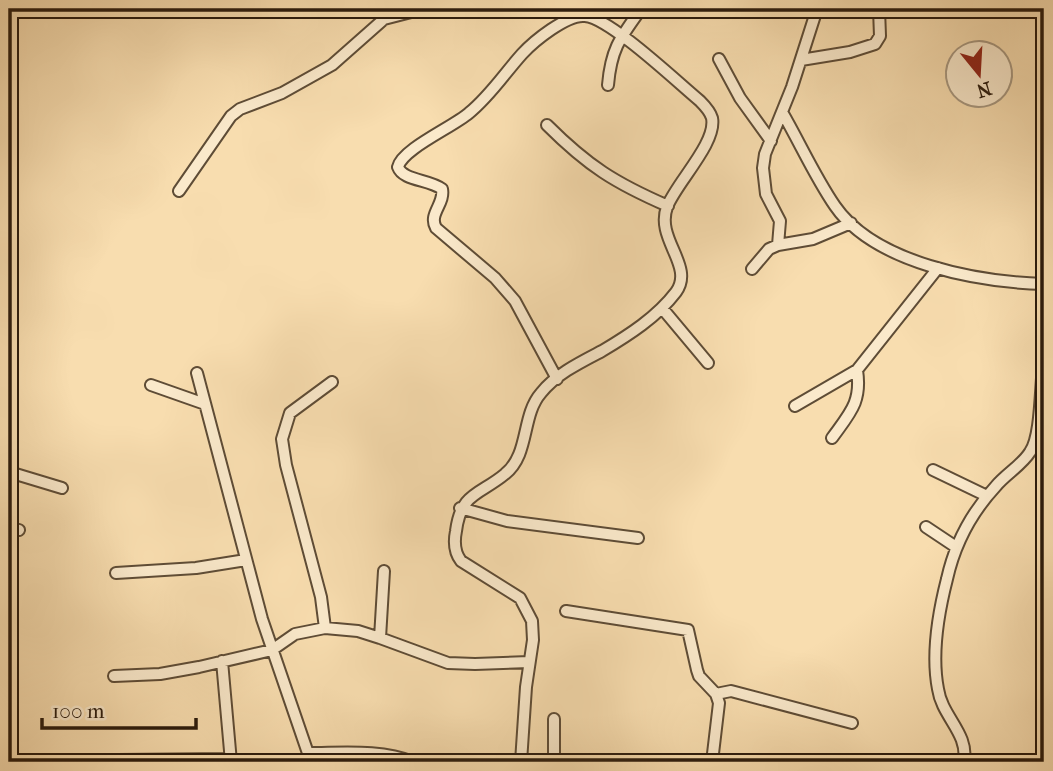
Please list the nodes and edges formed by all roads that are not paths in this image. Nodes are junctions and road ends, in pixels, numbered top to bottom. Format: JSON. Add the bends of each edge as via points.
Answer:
{"nodes":[{"id":1,"x":423,"y":9,"type":"edge"},
{"id":2,"x":641,"y":9,"type":"edge"},
{"id":3,"x":817,"y":9,"type":"edge"},
{"id":4,"x":879,"y":9,"type":"edge"},
{"id":5,"x":622,"y":36,"type":"junction"},
{"id":6,"x":719,"y":60,"type":"dead end"},
{"id":7,"x":801,"y":60,"type":"junction"},
{"id":8,"x":608,"y":85,"type":"dead end"},
{"id":9,"x":782,"y":112,"type":"junction"},
{"id":10,"x":547,"y":125,"type":"dead end"},
{"id":11,"x":771,"y":141,"type":"junction"},
{"id":12,"x":179,"y":191,"type":"dead end"},
{"id":13,"x":668,"y":206,"type":"junction"},
{"id":14,"x":851,"y":223,"type":"junction"},
{"id":15,"x":778,"y":245,"type":"junction"},
{"id":16,"x":938,"y":268,"type":"junction"},
{"id":17,"x":752,"y":269,"type":"dead end"},
{"id":18,"x":1044,"y":284,"type":"edge"},
{"id":19,"x":662,"y":307,"type":"junction"},
{"id":20,"x":1044,"y":358,"type":"edge"},
{"id":21,"x":708,"y":363,"type":"dead end"},
{"id":22,"x":857,"y":370,"type":"junction"},
{"id":23,"x":197,"y":373,"type":"dead end"},
{"id":24,"x":557,"y":379,"type":"junction"},
{"id":25,"x":332,"y":382,"type":"dead end"},
{"id":26,"x":151,"y":385,"type":"dead end"},
{"id":27,"x":205,"y":404,"type":"junction"},
{"id":28,"x":795,"y":406,"type":"dead end"},
{"id":29,"x":832,"y":438,"type":"dead end"},
{"id":30,"x":933,"y":470,"type":"dead end"},
{"id":31,"x":9,"y":472,"type":"edge"},
{"id":32,"x":62,"y":488,"type":"dead end"},
{"id":33,"x":987,"y":496,"type":"junction"},
{"id":34,"x":460,"y":508,"type":"junction"},
{"id":35,"x":926,"y":527,"type":"dead end"},
{"id":36,"x":638,"y":538,"type":"dead end"},
{"id":37,"x":956,"y":547,"type":"junction"},
{"id":38,"x":246,"y":560,"type":"junction"},
{"id":39,"x":384,"y":572,"type":"dead end"},
{"id":40,"x":116,"y":573,"type":"dead end"},
{"id":41,"x":566,"y":611,"type":"dead end"},
{"id":42,"x":325,"y":628,"type":"junction"},
{"id":43,"x":380,"y":638,"type":"junction"},
{"id":44,"x":272,"y":650,"type":"junction"},
{"id":45,"x":222,"y":661,"type":"junction"},
{"id":46,"x":529,"y":662,"type":"junction"},
{"id":47,"x":114,"y":676,"type":"dead end"},
{"id":48,"x":716,"y":694,"type":"junction"},
{"id":49,"x":554,"y":719,"type":"dead end"},
{"id":50,"x":852,"y":723,"type":"dead end"},
{"id":51,"x":309,"y":758,"type":"edge"},
{"id":52,"x":117,"y":760,"type":"dead end"},
{"id":53,"x":231,"y":761,"type":"edge"},
{"id":54,"x":414,"y":762,"type":"edge"},
{"id":55,"x":521,"y":762,"type":"edge"},
{"id":56,"x":554,"y":762,"type":"edge"},
{"id":57,"x":712,"y":762,"type":"edge"},
{"id":58,"x":964,"y":762,"type":"edge"}],
"edges":[{"from":1,"to":12,"type":"street","via":[[384,19],[332,65],[282,93],[240,109]]},
{"from":2,"to":5,"type":"street"},
{"from":3,"to":7,"type":"street"},
{"from":4,"to":7,"type":"street","via":[[880,36],[875,44]]},
{"from":5,"to":8,"type":"street","via":[[611,55]]},
{"from":5,"to":13,"type":"street","via":[[700,101],[712,118],[705,144]]},
{"from":5,"to":24,"type":"street","via":[[587,16],[576,16],[522,54],[468,114],[405,155],[398,167],[404,176],[442,189],[443,198],[434,215],[436,228],[515,301]]},
{"from":6,"to":11,"type":"street"},
{"from":7,"to":9,"type":"street"},
{"from":9,"to":11,"type":"street"},
{"from":9,"to":14,"type":"street","via":[[835,207]]},
{"from":10,"to":13,"type":"street","via":[[603,174]]},
{"from":11,"to":15,"type":"street","via":[[763,182],[780,221]]},
{"from":13,"to":19,"type":"street","via":[[664,218],[667,239],[682,282]]},
{"from":14,"to":15,"type":"street","via":[[813,239]]},
{"from":14,"to":16,"type":"street","via":[[889,250]]},
{"from":15,"to":17,"type":"street"},
{"from":16,"to":18,"type":"street"},
{"from":16,"to":22,"type":"street"},
{"from":19,"to":21,"type":"street"},
{"from":19,"to":24,"type":"street","via":[[645,323]]},
{"from":20,"to":33,"type":"street","via":[[1037,436],[1031,452]]},
{"from":22,"to":28,"type":"street"},
{"from":22,"to":29,"type":"street","via":[[857,400]]},
{"from":23,"to":27,"type":"street"},
{"from":24,"to":34,"type":"street","via":[[540,393],[517,460],[506,474]]},
{"from":25,"to":42,"type":"street","via":[[290,413],[282,439]]},
{"from":26,"to":27,"type":"street"},
{"from":27,"to":38,"type":"street"},
{"from":30,"to":33,"type":"street"},
{"from":31,"to":32,"type":"street"},
{"from":33,"to":37,"type":"street"},
{"from":34,"to":36,"type":"street","via":[[507,521]]},
{"from":34,"to":46,"type":"street","via":[[457,556],[520,598],[533,630]]},
{"from":35,"to":37,"type":"street"},
{"from":37,"to":58,"type":"street","via":[[935,639],[938,691],[963,737]]},
{"from":38,"to":40,"type":"street"},
{"from":38,"to":44,"type":"street"},
{"from":39,"to":43,"type":"street"},
{"from":41,"to":48,"type":"street","via":[[685,628],[699,676]]},
{"from":42,"to":43,"type":"street"},
{"from":42,"to":44,"type":"street","via":[[295,635]]},
{"from":43,"to":46,"type":"street","via":[[448,663]]},
{"from":44,"to":45,"type":"street"},
{"from":44,"to":51,"type":"street"},
{"from":45,"to":47,"type":"street","via":[[160,674]]},
{"from":45,"to":53,"type":"street"},
{"from":46,"to":55,"type":"street"},
{"from":48,"to":50,"type":"street","via":[[731,691]]},
{"from":48,"to":57,"type":"street","via":[[719,703]]},
{"from":49,"to":56,"type":"street"},
{"from":51,"to":54,"type":"street","via":[[370,753]]},
{"from":52,"to":53,"type":"street"}]}
